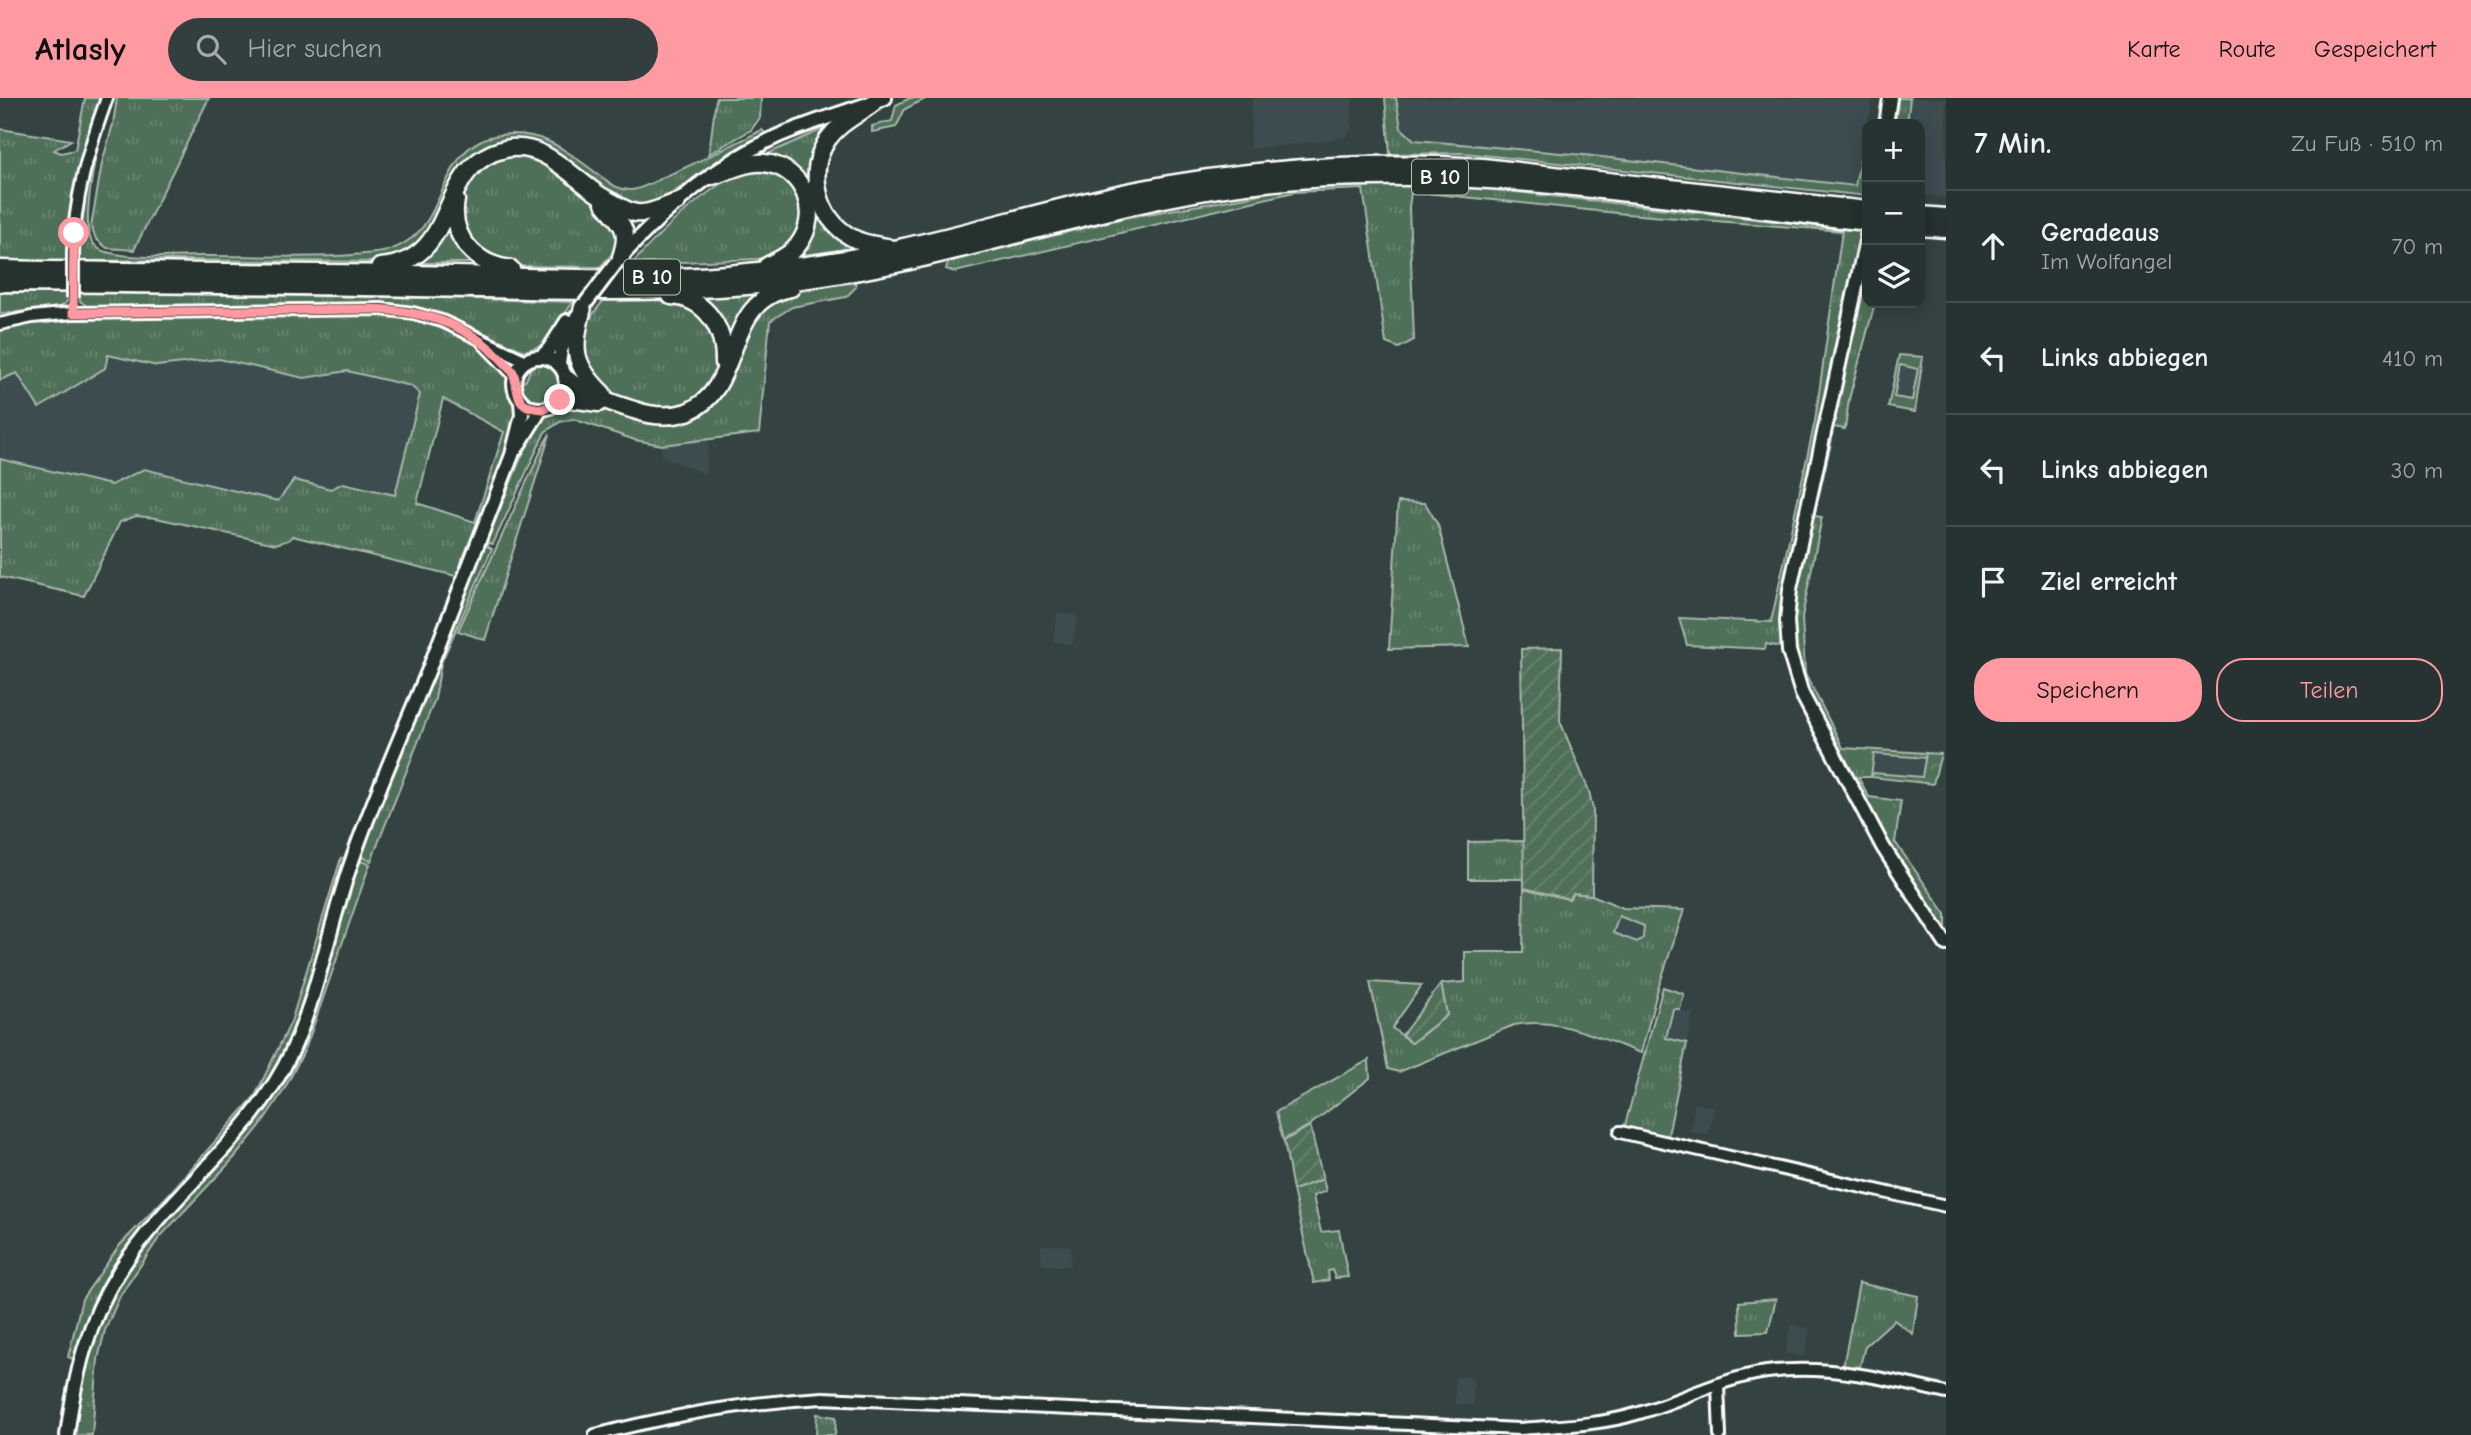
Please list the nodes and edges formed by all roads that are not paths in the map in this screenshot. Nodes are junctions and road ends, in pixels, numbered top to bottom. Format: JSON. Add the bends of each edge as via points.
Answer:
{"nodes":[{"id":1,"x":107,"y":98,"type":"edge"},
{"id":2,"x":1890,"y":98,"type":"edge"},
{"id":3,"x":880,"y":100,"type":"edge"},
{"id":4,"x":1887,"y":119,"type":"edge"},
{"id":5,"x":712,"y":176,"type":"junction"},
{"id":6,"x":459,"y":185,"type":"junction"},
{"id":7,"x":598,"y":195,"type":"junction"},
{"id":8,"x":677,"y":202,"type":"junction"},
{"id":9,"x":1862,"y":209,"type":"edge"},
{"id":10,"x":1925,"y":215,"type":"edge"},
{"id":11,"x":1946,"y":217,"type":"edge"},
{"id":12,"x":1862,"y":221,"type":"edge"},
{"id":13,"x":1925,"y":227,"type":"edge"},
{"id":14,"x":1946,"y":229,"type":"edge"},
{"id":15,"x":1866,"y":245,"type":"edge"},
{"id":16,"x":897,"y":249,"type":"junction"},
{"id":17,"x":619,"y":260,"type":"junction"},
{"id":18,"x":0,"y":270,"type":"edge"},
{"id":19,"x":756,"y":272,"type":"junction"},
{"id":20,"x":350,"y":273,"type":"junction"},
{"id":21,"x":827,"y":276,"type":"junction"},
{"id":22,"x":548,"y":277,"type":"junction"},
{"id":23,"x":0,"y":283,"type":"edge"},
{"id":24,"x":630,"y":290,"type":"junction"},
{"id":25,"x":584,"y":305,"type":"junction"},
{"id":26,"x":73,"y":313,"type":"junction"},
{"id":27,"x":0,"y":324,"type":"edge"},
{"id":28,"x":473,"y":335,"type":"junction"},
{"id":29,"x":541,"y":357,"type":"junction"},
{"id":30,"x":526,"y":361,"type":"junction"},
{"id":31,"x":724,"y":370,"type":"junction"},
{"id":32,"x":563,"y":372,"type":"junction"},
{"id":33,"x":515,"y":376,"type":"junction"},
{"id":34,"x":560,"y":400,"type":"junction"},
{"id":35,"x":521,"y":401,"type":"junction"},
{"id":36,"x":613,"y":403,"type":"junction"},
{"id":37,"x":541,"y":409,"type":"junction"},
{"id":38,"x":512,"y":455,"type":"junction"},
{"id":39,"x":1946,"y":944,"type":"edge"},
{"id":40,"x":1620,"y":1132,"type":"dead end"},
{"id":41,"x":1946,"y":1206,"type":"edge"},
{"id":42,"x":1718,"y":1385,"type":"junction"},
{"id":43,"x":1946,"y":1390,"type":"edge"},
{"id":44,"x":1508,"y":1432,"type":"edge"},
{"id":45,"x":67,"y":1435,"type":"edge"},
{"id":46,"x":595,"y":1435,"type":"edge"},
{"id":47,"x":1720,"y":1435,"type":"edge"}],
"edges":[{"from":1,"to":26,"type":"street","bridge":true,"via":[[75,211]]},
{"from":2,"to":4,"type":"main road"},
{"from":3,"to":5,"type":"main road","via":[[777,137]]},
{"from":3,"to":16,"type":"highway","via":[[829,136],[819,157],[816,184],[824,208],[841,230],[868,244]]},
{"from":5,"to":8,"type":"main road"},
{"from":5,"to":19,"type":"highway","via":[[767,163],[793,175],[807,196],[809,223],[799,244]]},
{"from":6,"to":7,"type":"highway","via":[[484,157],[518,148],[545,155]]},
{"from":6,"to":20,"type":"highway","via":[[438,233],[417,255]]},
{"from":6,"to":22,"type":"highway","via":[[457,227],[474,254],[493,265]]},
{"from":7,"to":8,"type":"highway","via":[[637,213]]},
{"from":7,"to":17,"type":"highway","via":[[626,231]]},
{"from":8,"to":17,"type":"main road"},
{"from":9,"to":16,"type":"highway","number":"B 10","via":[[1483,167],[1350,165],[1268,170],[1128,192]]},
{"from":10,"to":11,"type":"highway"},
{"from":12,"to":21,"type":"highway","number":"B 10","via":[[1530,183],[1419,176],[1332,178],[1179,196]]},
{"from":13,"to":14,"type":"highway"},
{"from":15,"to":39,"type":"main road","via":[[1793,578],[1787,614],[1788,651],[1802,694],[1857,800]]},
{"from":16,"to":19,"type":"highway","number":"B 10"},
{"from":17,"to":25,"type":"main road","bridge":true},
{"from":18,"to":20,"type":"highway","number":"B 10"},
{"from":19,"to":22,"type":"highway","number":"B 10"},
{"from":20,"to":22,"type":"highway","number":"B 10"},
{"from":21,"to":24,"type":"highway","number":"B 10","via":[[717,288]]},
{"from":21,"to":31,"type":"highway","via":[[778,291],[755,307],[739,331]]},
{"from":23,"to":24,"type":"highway","number":"B 10"},
{"from":24,"to":31,"type":"highway","via":[[685,298],[700,306],[721,336]]},
{"from":25,"to":29,"type":"main road"},
{"from":25,"to":32,"type":"main road","via":[[565,340]]},
{"from":25,"to":36,"type":"highway","via":[[576,338],[578,360],[589,380]]},
{"from":26,"to":27,"type":"street"},
{"from":26,"to":28,"type":"street","via":[[382,309],[433,318]]},
{"from":28,"to":30,"type":"street"},
{"from":28,"to":33,"type":"street"},
{"from":29,"to":30,"type":"main road"},
{"from":29,"to":32,"type":"main road","via":[[552,359]]},
{"from":30,"to":33,"type":"main road"},
{"from":31,"to":36,"type":"highway","via":[[709,397],[679,414],[656,416]]},
{"from":32,"to":34,"type":"main road","via":[[565,393]]},
{"from":32,"to":36,"type":"highway"},
{"from":33,"to":35,"type":"main road"},
{"from":34,"to":36,"type":"highway"},
{"from":34,"to":37,"type":"main road"},
{"from":35,"to":37,"type":"main road"},
{"from":35,"to":38,"type":"main road"},
{"from":37,"to":38,"type":"main road"},
{"from":38,"to":45,"type":"main road","via":[[357,847],[291,1053],[245,1126],[151,1230],[107,1292],[84,1345]]},
{"from":40,"to":41,"type":"street"},
{"from":42,"to":43,"type":"street","via":[[1763,1372],[1793,1370],[1853,1374]]},
{"from":42,"to":44,"type":"street","via":[[1617,1419]]},
{"from":42,"to":47,"type":"street"},
{"from":44,"to":46,"type":"street","via":[[835,1398],[774,1400]]}]}
